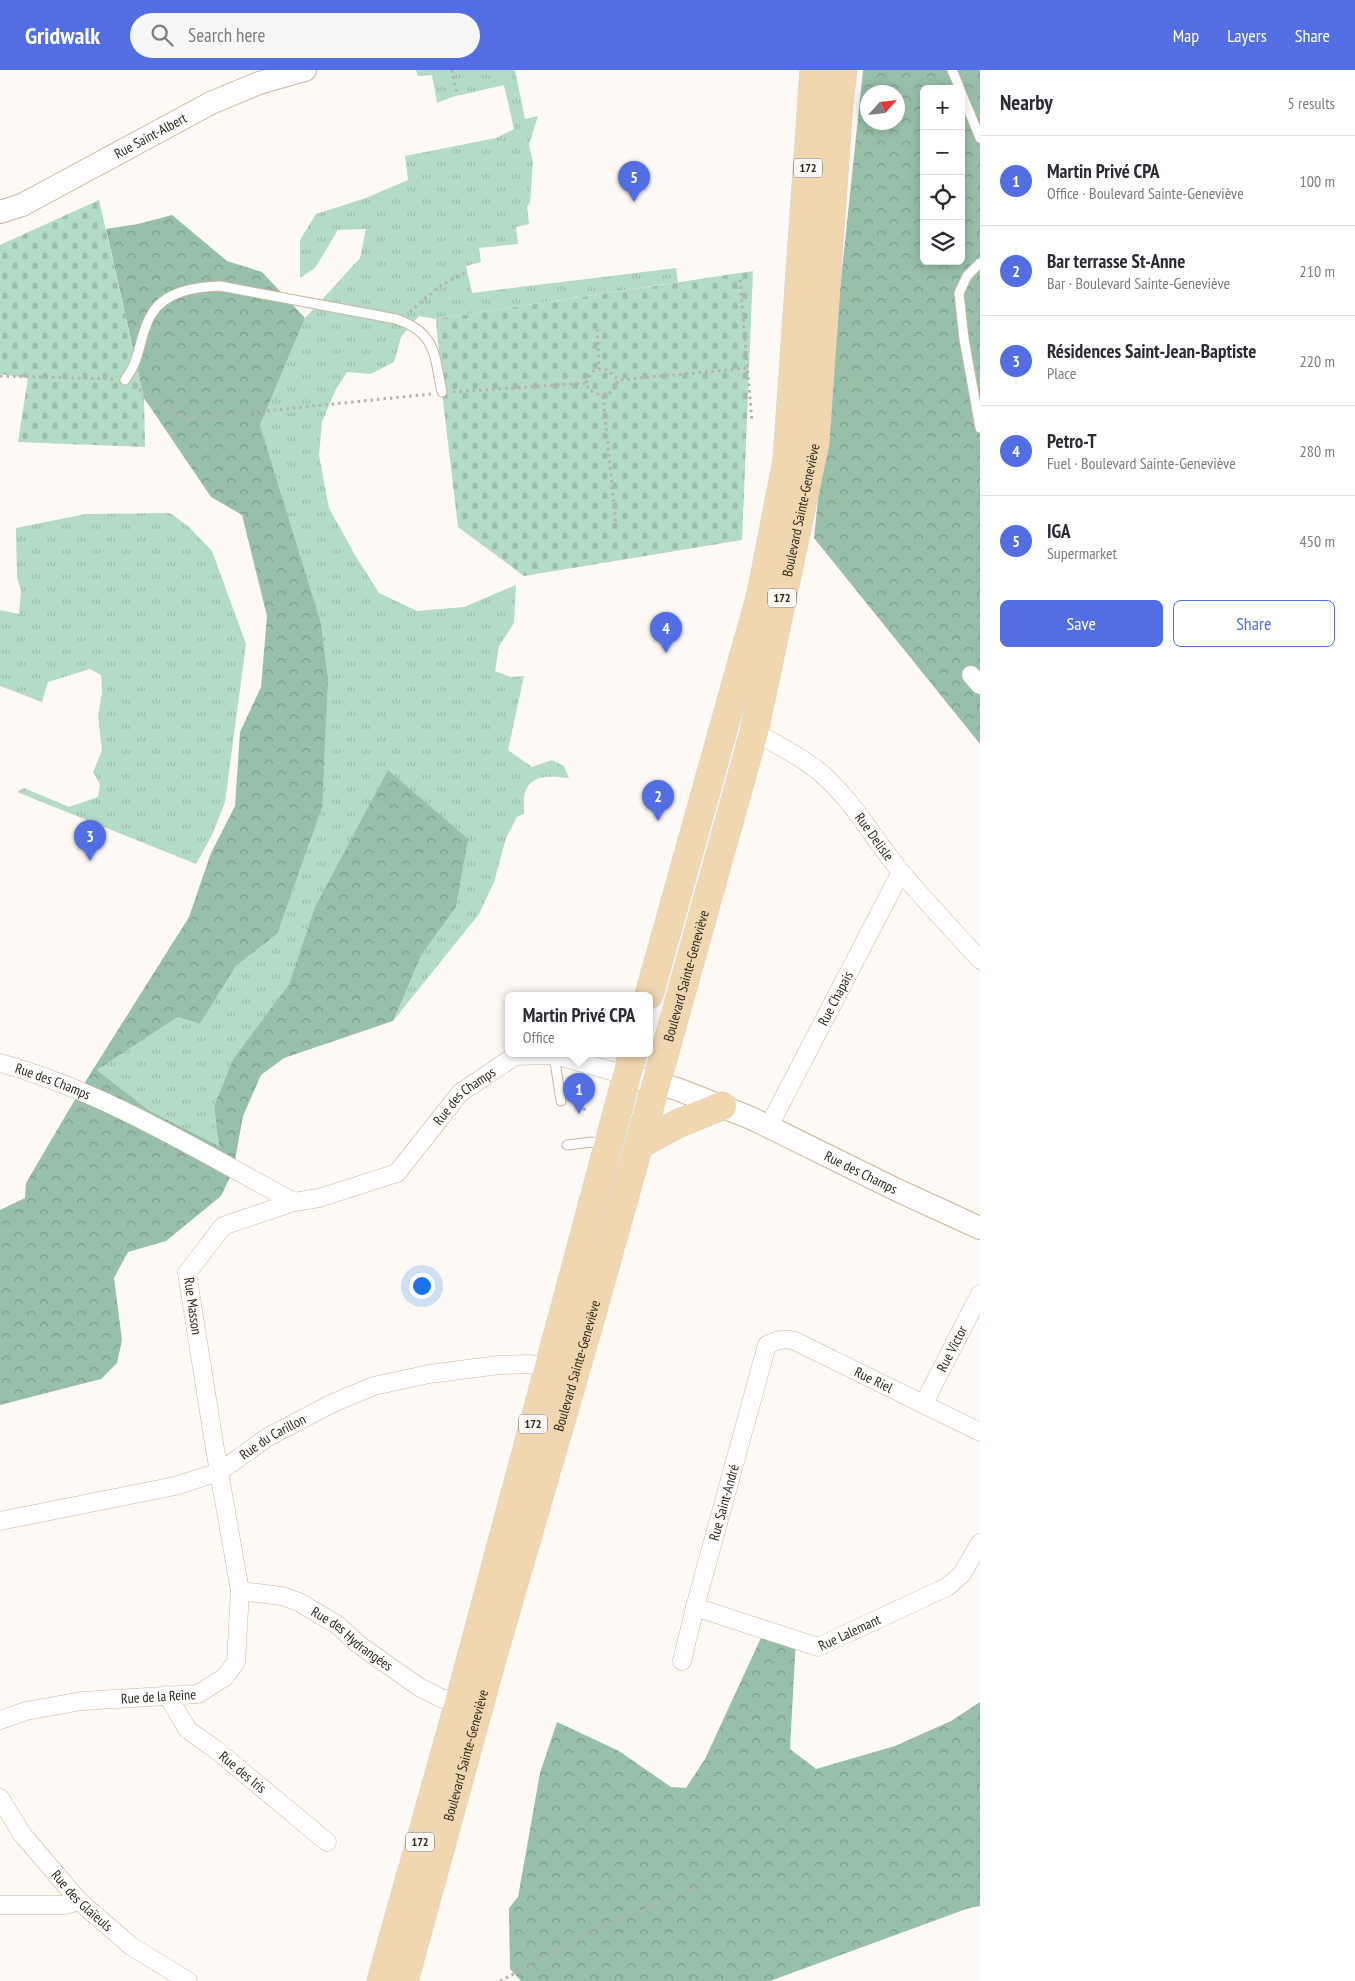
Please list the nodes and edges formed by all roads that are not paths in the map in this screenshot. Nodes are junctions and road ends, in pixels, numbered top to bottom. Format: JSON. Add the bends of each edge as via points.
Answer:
{"nodes":[{"id":1,"x":305,"y":70,"type":"edge"},
{"id":2,"x":814,"y":70,"type":"edge"},
{"id":3,"x":843,"y":70,"type":"edge"},
{"id":4,"x":952,"y":70,"type":"edge"},
{"id":5,"x":958,"y":85,"type":"edge"},
{"id":6,"x":965,"y":102,"type":"edge"},
{"id":7,"x":980,"y":138,"type":"edge"},
{"id":8,"x":0,"y":212,"type":"edge"},
{"id":9,"x":980,"y":263,"type":"edge"},
{"id":10,"x":124,"y":380,"type":"dead end"},
{"id":11,"x":442,"y":392,"type":"road end"},
{"id":12,"x":980,"y":428,"type":"edge"},
{"id":13,"x":754,"y":732,"type":"junction"},
{"id":14,"x":901,"y":872,"type":"junction"},
{"id":15,"x":980,"y":960,"type":"edge"},
{"id":16,"x":650,"y":992,"type":"edge"},
{"id":17,"x":514,"y":1057,"type":"edge"},
{"id":18,"x":554,"y":1057,"type":"edge"},
{"id":19,"x":571,"y":1057,"type":"edge"},
{"id":20,"x":0,"y":1063,"type":"edge"},
{"id":21,"x":630,"y":1064,"type":"edge"},
{"id":22,"x":655,"y":1082,"type":"junction"},
{"id":23,"x":561,"y":1101,"type":"dead end"},
{"id":24,"x":722,"y":1106,"type":"junction"},
{"id":25,"x":769,"y":1126,"type":"junction"},
{"id":26,"x":607,"y":1145,"type":"junction"},
{"id":27,"x":639,"y":1145,"type":"junction"},
{"id":28,"x":567,"y":1146,"type":"dead end"},
{"id":29,"x":294,"y":1202,"type":"junction"},
{"id":30,"x":980,"y":1228,"type":"edge"},
{"id":31,"x":980,"y":1294,"type":"edge"},
{"id":32,"x":767,"y":1345,"type":"joint"},
{"id":33,"x":548,"y":1368,"type":"junction"},
{"id":34,"x":924,"y":1403,"type":"junction"},
{"id":35,"x":980,"y":1432,"type":"edge"},
{"id":36,"x":219,"y":1472,"type":"junction"},
{"id":37,"x":0,"y":1521,"type":"edge"},
{"id":38,"x":980,"y":1543,"type":"edge"},
{"id":39,"x":240,"y":1591,"type":"junction"},
{"id":40,"x":695,"y":1607,"type":"junction"},
{"id":41,"x":682,"y":1661,"type":"dead end"},
{"id":42,"x":167,"y":1695,"type":"junction"},
{"id":43,"x":459,"y":1703,"type":"junction"},
{"id":44,"x":0,"y":1720,"type":"edge"},
{"id":45,"x":0,"y":1798,"type":"edge"},
{"id":46,"x":327,"y":1842,"type":"dead end"},
{"id":47,"x":80,"y":1901,"type":"junction"},
{"id":48,"x":0,"y":1905,"type":"edge"},
{"id":49,"x":188,"y":1981,"type":"edge"},
{"id":50,"x":381,"y":1981,"type":"edge"},
{"id":51,"x":404,"y":1981,"type":"edge"}],
"edges":[{"from":1,"to":8,"type":"street","name":"Rue Saint-Albert","via":[[211,103],[22,206]]},
{"from":2,"to":16,"type":"main road","name":"Boulevard Sainte-Geneviève","number":"172","via":[[787,460],[761,594]]},
{"from":3,"to":13,"type":"main road","name":"Boulevard Sainte-Geneviève","number":"172","via":[[815,443]]},
{"from":4,"to":5,"type":"lane"},
{"from":6,"to":7,"type":"lane"},
{"from":9,"to":12,"type":"lane","via":[[967,276],[959,293]]},
{"from":10,"to":11,"type":"lane","via":[[136,362],[151,314],[166,298],[180,291],[220,286],[396,319],[412,325],[424,333],[434,352]]},
{"from":13,"to":14,"type":"street","name":"Rue Delisle","via":[[789,750],[817,770],[848,803]]},
{"from":13,"to":22,"type":"main road","name":"Boulevard Sainte-Geneviève","number":"172"},
{"from":14,"to":15,"type":"street","name":"Rue Delisle"},
{"from":14,"to":25,"type":"street","name":"Rue Chapais"},
{"from":17,"to":29,"type":"street","name":"Rue des Champs","via":[[460,1093],[397,1173],[319,1198]]},
{"from":18,"to":23,"type":"lane"},
{"from":19,"to":21,"type":"street","name":"Rue des Champs"},
{"from":20,"to":29,"type":"street","name":"Rue des Champs","via":[[117,1107]]},
{"from":21,"to":22,"type":"street","name":"Rue des Champs"},
{"from":21,"to":26,"type":"main road","name":"Boulevard Sainte-Geneviève","number":"172"},
{"from":22,"to":24,"type":"street","name":"Rue des Champs"},
{"from":22,"to":27,"type":"main road","name":"Boulevard Sainte-Geneviève","number":"172"},
{"from":24,"to":25,"type":"street","name":"Rue des Champs"},
{"from":24,"to":27,"type":"main road","via":[[677,1124]]},
{"from":25,"to":30,"type":"street","name":"Rue des Champs"},
{"from":26,"to":28,"type":"lane","via":[[592,1142]]},
{"from":26,"to":33,"type":"main road","name":"Boulevard Sainte-Geneviève","number":"172"},
{"from":27,"to":51,"type":"main road","name":"Boulevard Sainte-Geneviève","number":"172"},
{"from":29,"to":36,"type":"street","name":"Rue Masson","via":[[223,1226],[187,1273]]},
{"from":31,"to":34,"type":"street","name":"Rue Victor"},
{"from":32,"to":34,"type":"street","name":"Rue Riel","via":[[785,1338],[795,1341]]},
{"from":32,"to":40,"type":"street","name":"Rue Saint-André"},
{"from":33,"to":36,"type":"street","name":"Rue du Carillon","via":[[530,1364],[499,1365],[429,1374],[374,1386],[333,1402],[268,1437]]},
{"from":33,"to":43,"type":"main road","name":"Boulevard Sainte-Geneviève","number":"172"},
{"from":34,"to":35,"type":"street","name":"Rue Riel"},
{"from":36,"to":37,"type":"street","name":"Rue du Carillon","via":[[175,1486]]},
{"from":36,"to":39,"type":"street","name":"Rue de la Reine"},
{"from":38,"to":40,"type":"street","name":"Rue Lalemant","via":[[962,1574],[947,1587],[818,1647]]},
{"from":39,"to":42,"type":"street","name":"Rue de la Reine","via":[[236,1662],[225,1677],[198,1694]]},
{"from":39,"to":43,"type":"street","name":"Rue des Hydrangées","via":[[282,1596],[299,1602],[339,1626],[358,1644],[419,1687]]},
{"from":40,"to":41,"type":"street","name":"Rue Saint-André"},
{"from":42,"to":44,"type":"street","name":"Rue de la Reine","via":[[82,1701],[26,1711]]},
{"from":42,"to":46,"type":"street","name":"Rue des Iris","via":[[188,1730]]},
{"from":43,"to":50,"type":"main road","name":"Boulevard Sainte-Geneviève","number":"172"},
{"from":45,"to":47,"type":"street","name":"Rue des Glaïeuls","via":[[22,1834]]},
{"from":47,"to":48,"type":"street","via":[[65,1905]]},
{"from":47,"to":49,"type":"street","name":"Rue des Glaïeuls","via":[[131,1946]]}]}
